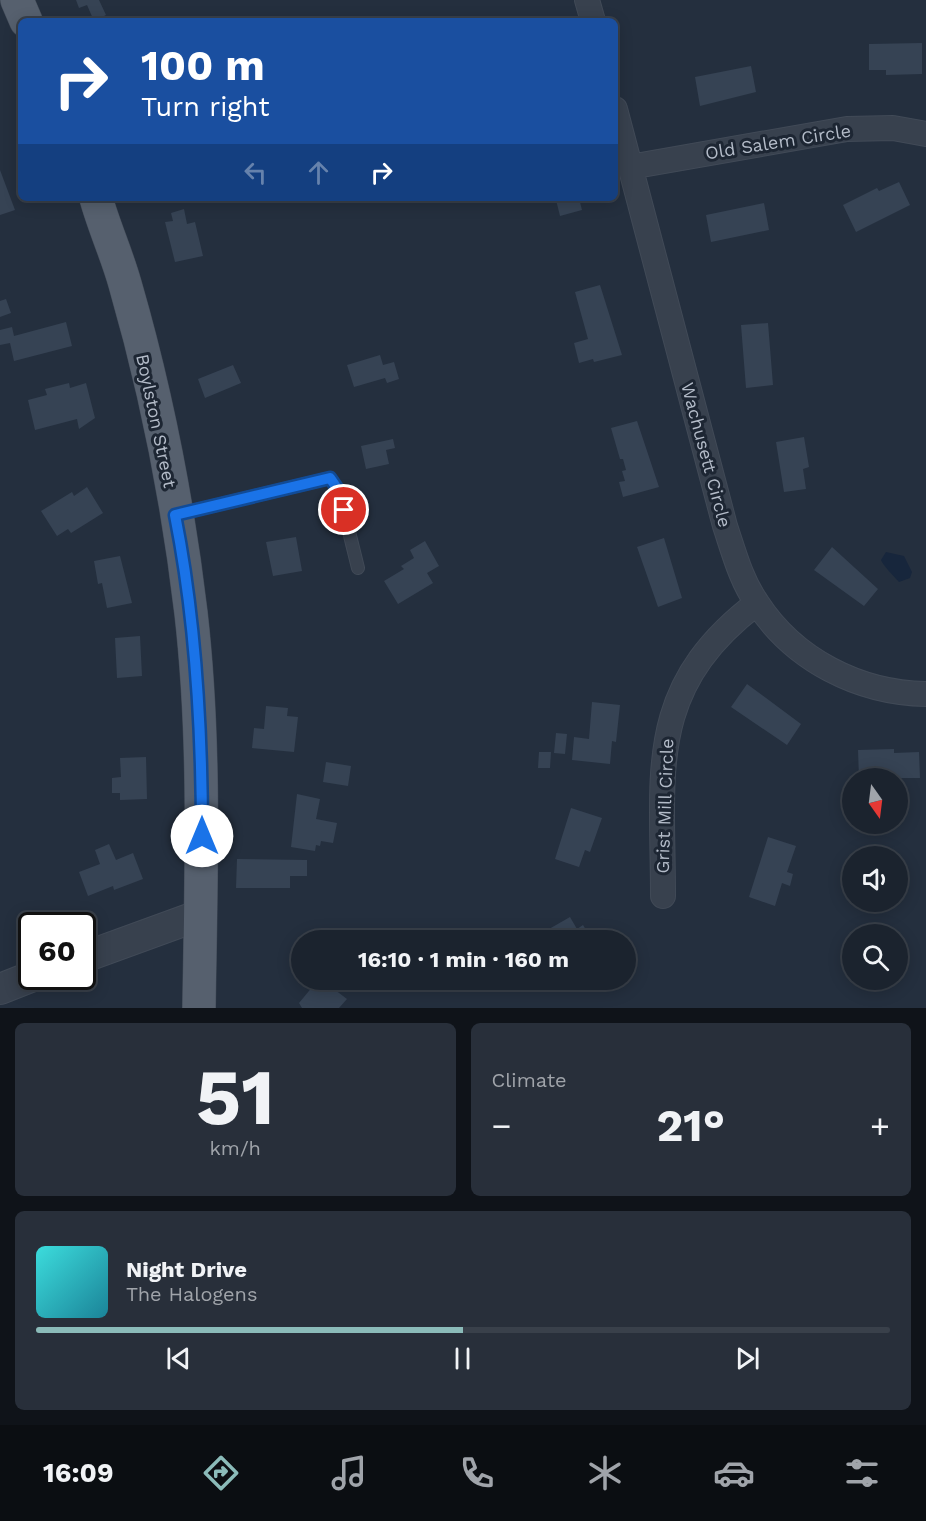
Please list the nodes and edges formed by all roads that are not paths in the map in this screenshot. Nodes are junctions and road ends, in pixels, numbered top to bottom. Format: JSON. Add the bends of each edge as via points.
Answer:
{"nodes":[{"id":1,"x":17,"y":0,"type":"edge"},
{"id":2,"x":587,"y":0,"type":"edge"},
{"id":3,"x":25,"y":18,"type":"edge"},
{"id":4,"x":591,"y":18,"type":"edge"},
{"id":5,"x":618,"y":121,"type":"edge"},
{"id":6,"x":926,"y":134,"type":"edge"},
{"id":7,"x":630,"y":167,"type":"junction"},
{"id":8,"x":97,"y":201,"type":"edge"},
{"id":9,"x":175,"y":515,"type":"junction"},
{"id":10,"x":358,"y":568,"type":"dead end"},
{"id":11,"x":757,"y":603,"type":"junction"},
{"id":12,"x":926,"y":694,"type":"edge"},
{"id":13,"x":663,"y":896,"type":"dead end"},
{"id":14,"x":200,"y":915,"type":"junction"},
{"id":15,"x":96,"y":953,"type":"edge"},
{"id":16,"x":18,"y":982,"type":"edge"},
{"id":17,"x":0,"y":989,"type":"edge"},
{"id":18,"x":199,"y":1008,"type":"edge"}],
"edges":[{"from":1,"to":3,"type":"main road"},
{"from":2,"to":4,"type":"street"},
{"from":5,"to":7,"type":"street","name":"Wachusett Circle"},
{"from":6,"to":7,"type":"street","name":"Old Salem Circle","via":[[893,128],[847,129]]},
{"from":7,"to":11,"type":"street","name":"Wachusett Circle","via":[[725,526],[746,586]]},
{"from":8,"to":9,"type":"main road","name":"Boylston Street","via":[[131,306],[160,427]]},
{"from":9,"to":10,"type":"lane","via":[[330,478],[339,491]]},
{"from":9,"to":14,"type":"main road","name":"Boylston Street","via":[[196,667],[202,801]]},
{"from":11,"to":12,"type":"street","name":"Wachusett Circle","via":[[792,643],[835,672],[874,687]]},
{"from":11,"to":13,"type":"street","name":"Grist Mill Circle","via":[[705,650],[685,681],[671,716],[663,752]]},
{"from":14,"to":15,"type":"street"},
{"from":14,"to":18,"type":"main road","name":"Boylston Street"},
{"from":16,"to":17,"type":"street"}]}
